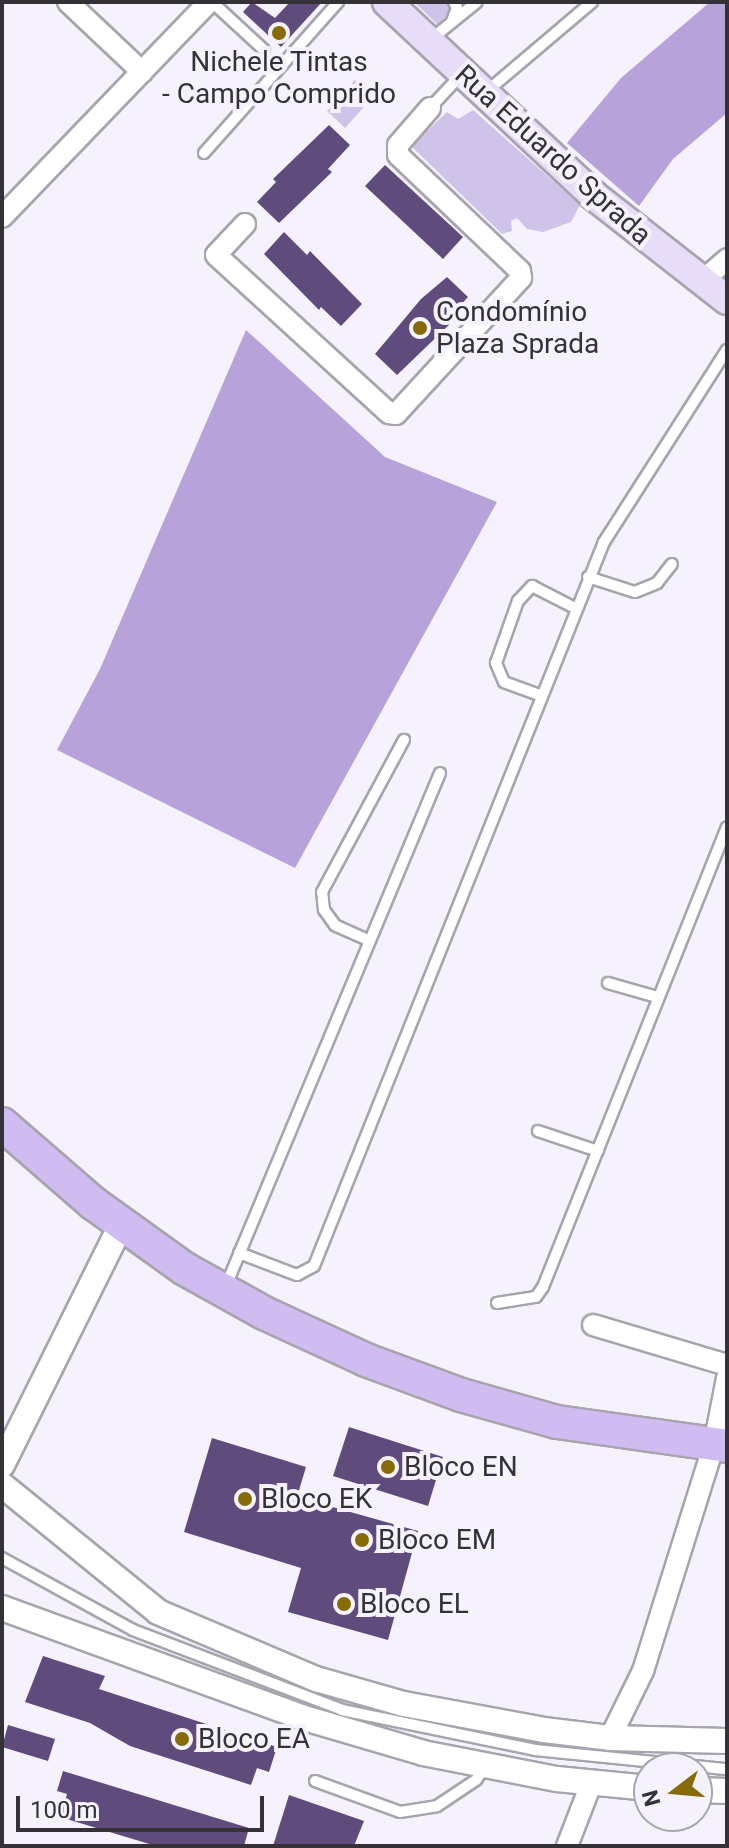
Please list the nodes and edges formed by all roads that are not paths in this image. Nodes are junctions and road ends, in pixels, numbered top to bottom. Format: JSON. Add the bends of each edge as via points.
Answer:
{"nodes":[{"id":1,"x":68,"y":2,"type":"edge"},
{"id":2,"x":210,"y":2,"type":"edge"},
{"id":3,"x":338,"y":2,"type":"edge"},
{"id":4,"x":387,"y":2,"type":"edge"},
{"id":5,"x":454,"y":2,"type":"edge"},
{"id":6,"x":477,"y":2,"type":"edge"},
{"id":7,"x":592,"y":2,"type":"edge"},
{"id":8,"x":451,"y":23,"type":"junction"},
{"id":9,"x":428,"y":41,"type":"junction"},
{"id":10,"x":264,"y":50,"type":"dead end"},
{"id":11,"x":142,"y":72,"type":"junction"},
{"id":12,"x":462,"y":73,"type":"junction"},
{"id":13,"x":484,"y":94,"type":"junction"},
{"id":14,"x":430,"y":108,"type":"joint"},
{"id":15,"x":204,"y":153,"type":"dead end"},
{"id":16,"x":2,"y":217,"type":"edge"},
{"id":17,"x":245,"y":224,"type":"dead end"},
{"id":18,"x":727,"y":259,"type":"edge"},
{"id":19,"x":701,"y":282,"type":"junction"},
{"id":20,"x":727,"y":300,"type":"edge"},
{"id":21,"x":727,"y":350,"type":"edge"},
{"id":22,"x":672,"y":564,"type":"dead end"},
{"id":23,"x":588,"y":577,"type":"junction"},
{"id":24,"x":575,"y":608,"type":"junction"},
{"id":25,"x":542,"y":696,"type":"junction"},
{"id":26,"x":404,"y":740,"type":"dead end"},
{"id":27,"x":440,"y":773,"type":"dead end"},
{"id":28,"x":727,"y":827,"type":"edge"},
{"id":29,"x":368,"y":940,"type":"junction"},
{"id":30,"x":608,"y":983,"type":"dead end"},
{"id":31,"x":657,"y":997,"type":"junction"},
{"id":32,"x":2,"y":1124,"type":"edge"},
{"id":33,"x":538,"y":1131,"type":"dead end"},
{"id":34,"x":598,"y":1151,"type":"junction"},
{"id":35,"x":121,"y":1225,"type":"junction"},
{"id":36,"x":239,"y":1253,"type":"junction"},
{"id":37,"x":223,"y":1291,"type":"junction"},
{"id":38,"x":497,"y":1303,"type":"dead end"},
{"id":39,"x":593,"y":1325,"type":"dead end"},
{"id":40,"x":727,"y":1365,"type":"edge"},
{"id":41,"x":727,"y":1378,"type":"edge"},
{"id":42,"x":721,"y":1445,"type":"edge"},
{"id":43,"x":2,"y":1465,"type":"edge"},
{"id":44,"x":2,"y":1485,"type":"edge"},
{"id":45,"x":2,"y":1558,"type":"edge"},
{"id":46,"x":2,"y":1608,"type":"edge"},
{"id":47,"x":610,"y":1738,"type":"junction"},
{"id":48,"x":727,"y":1741,"type":"edge"},
{"id":49,"x":485,"y":1767,"type":"junction"},
{"id":50,"x":727,"y":1769,"type":"edge"},
{"id":51,"x":315,"y":1781,"type":"dead end"},
{"id":52,"x":591,"y":1784,"type":"junction"},
{"id":53,"x":633,"y":1787,"type":"edge"},
{"id":54,"x":567,"y":1846,"type":"edge"}],
"edges":[{"from":1,"to":11,"type":"street"},
{"from":2,"to":10,"type":"lane"},
{"from":2,"to":11,"type":"street"},
{"from":3,"to":15,"type":"lane"},
{"from":4,"to":9,"type":"main road","name":"Rua Eduardo Sprada"},
{"from":5,"to":8,"type":"lane"},
{"from":6,"to":8,"type":"lane"},
{"from":7,"to":13,"type":"lane"},
{"from":8,"to":9,"type":"lane"},
{"from":9,"to":12,"type":"main road","name":"Rua Eduardo Sprada"},
{"from":11,"to":16,"type":"street"},
{"from":12,"to":13,"type":"main road","name":"Rua Eduardo Sprada"},
{"from":12,"to":14,"type":"lane"},
{"from":13,"to":19,"type":"main road","name":"Rua Eduardo Sprada","via":[[603,204]]},
{"from":14,"to":17,"type":"street","via":[[398,145],[398,155],[520,271],[521,278],[396,414],[216,255]]},
{"from":18,"to":19,"type":"street"},
{"from":19,"to":20,"type":"main road","name":"Rua Eduardo Sprada"},
{"from":21,"to":23,"type":"lane","via":[[604,542]]},
{"from":22,"to":23,"type":"lane","via":[[657,583],[635,592]]},
{"from":23,"to":24,"type":"lane"},
{"from":24,"to":25,"type":"lane"},
{"from":24,"to":25,"type":"lane","via":[[532,586],[518,601],[496,663],[504,682]]},
{"from":25,"to":36,"type":"lane","via":[[314,1266],[297,1275]]},
{"from":26,"to":29,"type":"lane","via":[[322,892],[324,910],[335,925]]},
{"from":27,"to":29,"type":"lane"},
{"from":28,"to":31,"type":"lane"},
{"from":29,"to":36,"type":"lane"},
{"from":30,"to":31,"type":"lane"},
{"from":31,"to":34,"type":"lane"},
{"from":32,"to":35,"type":"main road"},
{"from":33,"to":34,"type":"lane"},
{"from":34,"to":38,"type":"lane","via":[[536,1297]]},
{"from":35,"to":37,"type":"main road"},
{"from":35,"to":43,"type":"street"},
{"from":36,"to":37,"type":"lane"},
{"from":37,"to":42,"type":"main road","via":[[366,1360],[461,1395],[579,1427]]},
{"from":39,"to":40,"type":"street"},
{"from":41,"to":42,"type":"street"},
{"from":42,"to":47,"type":"street","via":[[643,1671]]},
{"from":44,"to":47,"type":"street","via":[[158,1612],[257,1657],[404,1704]]},
{"from":45,"to":50,"type":"lane","via":[[133,1630],[342,1710],[535,1750]]},
{"from":46,"to":49,"type":"street","via":[[301,1717]]},
{"from":47,"to":48,"type":"street"},
{"from":49,"to":51,"type":"lane","via":[[469,1786],[437,1806],[400,1812]]},
{"from":49,"to":52,"type":"street"},
{"from":52,"to":53,"type":"street"},
{"from":52,"to":54,"type":"street"}]}
